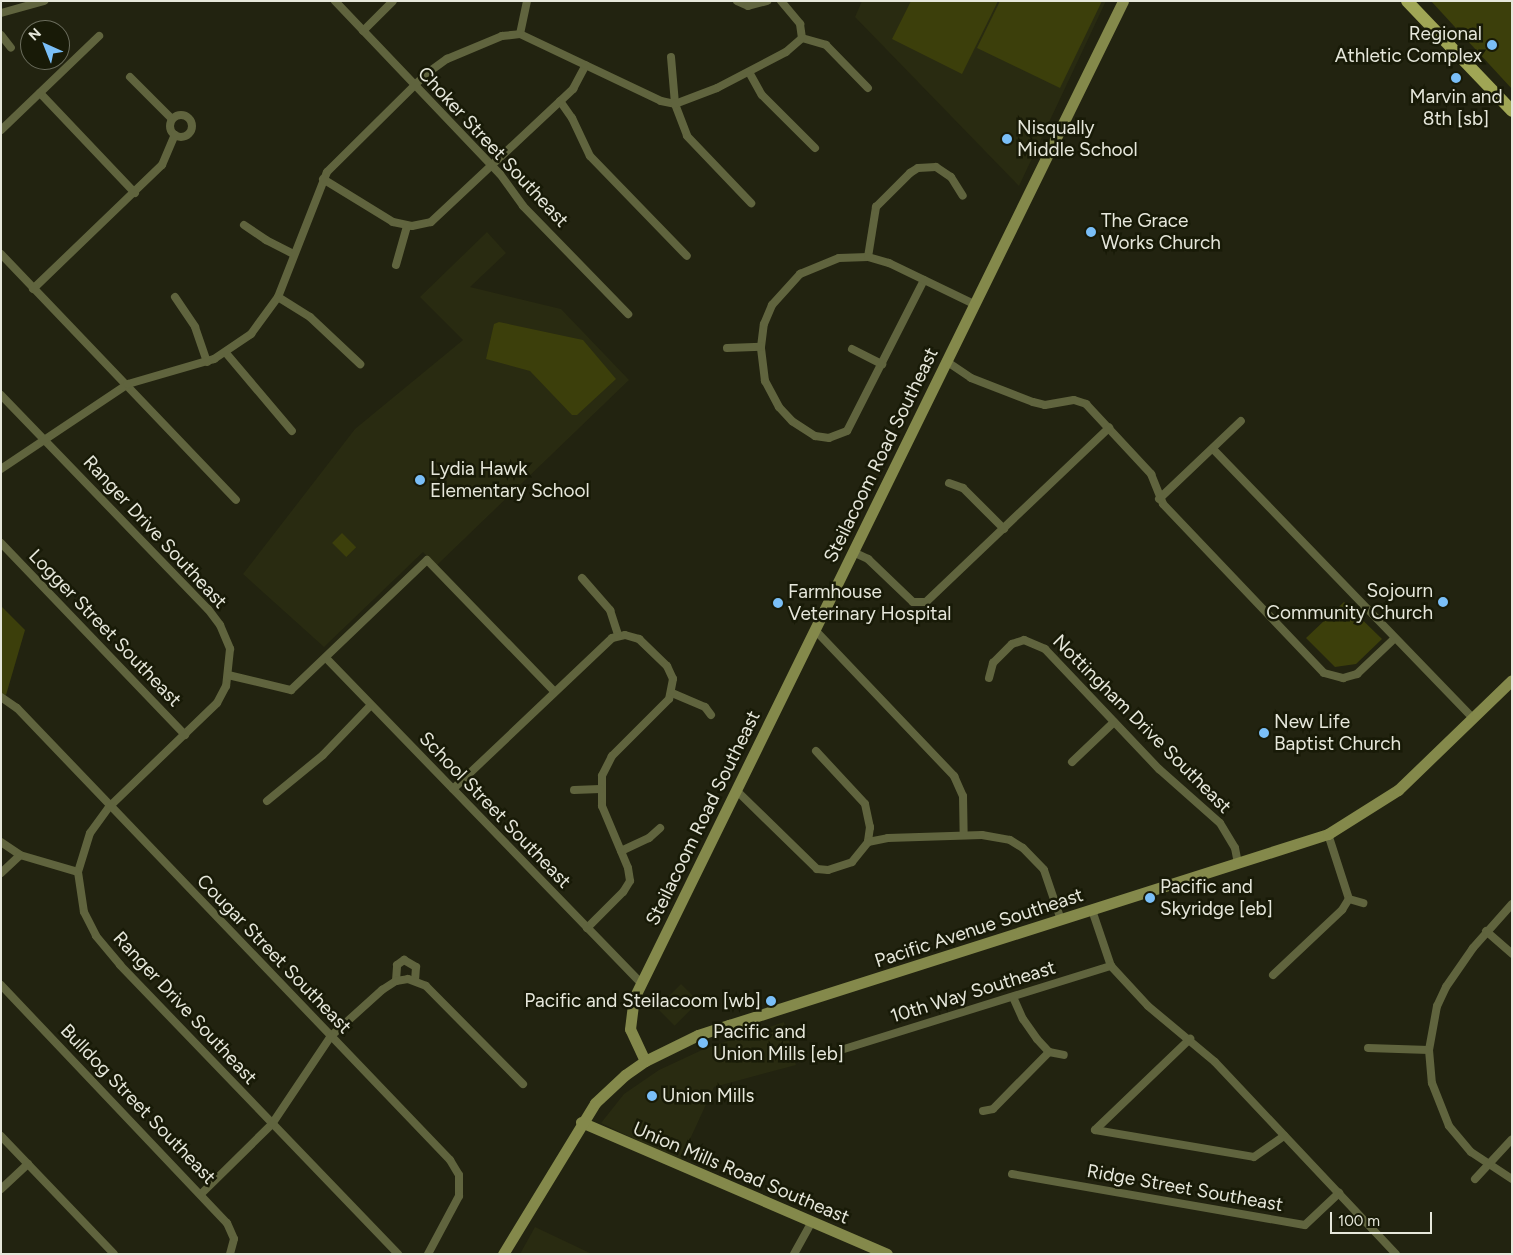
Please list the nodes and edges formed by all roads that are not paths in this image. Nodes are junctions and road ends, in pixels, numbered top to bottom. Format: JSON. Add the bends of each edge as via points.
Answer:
{"nodes":[{"id":1,"x":44,"y":1,"type":"edge"},
{"id":2,"x":335,"y":1,"type":"edge"},
{"id":3,"x":393,"y":1,"type":"edge"},
{"id":4,"x":528,"y":1,"type":"edge"},
{"id":5,"x":737,"y":1,"type":"edge"},
{"id":6,"x":767,"y":1,"type":"edge"},
{"id":7,"x":781,"y":1,"type":"edge"},
{"id":8,"x":1123,"y":1,"type":"edge"},
{"id":9,"x":1406,"y":1,"type":"edge"},
{"id":10,"x":1,"y":13,"type":"edge"},
{"id":11,"x":363,"y":31,"type":"junction"},
{"id":12,"x":520,"y":34,"type":"junction"},
{"id":13,"x":1,"y":36,"type":"edge"},
{"id":14,"x":99,"y":36,"type":"dead end"},
{"id":15,"x":802,"y":38,"type":"junction"},
{"id":16,"x":11,"y":48,"type":"dead end"},
{"id":17,"x":671,"y":57,"type":"dead end"},
{"id":18,"x":586,"y":65,"type":"junction"},
{"id":19,"x":749,"y":72,"type":"junction"},
{"id":20,"x":130,"y":77,"type":"dead end"},
{"id":21,"x":414,"y":85,"type":"junction"},
{"id":22,"x":868,"y":88,"type":"dead end"},
{"id":23,"x":40,"y":93,"type":"junction"},
{"id":24,"x":560,"y":101,"type":"junction"},
{"id":25,"x":675,"y":104,"type":"junction"},
{"id":26,"x":1512,"y":111,"type":"edge"},
{"id":27,"x":172,"y":119,"type":"junction"},
{"id":28,"x":1,"y":130,"type":"edge"},
{"id":29,"x":175,"y":135,"type":"junction"},
{"id":30,"x":814,"y":148,"type":"dead end"},
{"id":31,"x":492,"y":166,"type":"junction"},
{"id":32,"x":323,"y":179,"type":"junction"},
{"id":33,"x":135,"y":193,"type":"junction"},
{"id":34,"x":964,"y":196,"type":"dead end"},
{"id":35,"x":751,"y":203,"type":"dead end"},
{"id":36,"x":244,"y":225,"type":"dead end"},
{"id":37,"x":407,"y":226,"type":"junction"},
{"id":38,"x":1,"y":254,"type":"edge"},
{"id":39,"x":294,"y":254,"type":"junction"},
{"id":40,"x":687,"y":256,"type":"dead end"},
{"id":41,"x":868,"y":256,"type":"junction"},
{"id":42,"x":396,"y":265,"type":"dead end"},
{"id":43,"x":924,"y":280,"type":"junction"},
{"id":44,"x":33,"y":288,"type":"junction"},
{"id":45,"x":176,"y":297,"type":"dead end"},
{"id":46,"x":278,"y":297,"type":"junction"},
{"id":47,"x":974,"y":304,"type":"junction"},
{"id":48,"x":628,"y":314,"type":"dead end"},
{"id":49,"x":761,"y":347,"type":"junction"},
{"id":50,"x":727,"y":348,"type":"dead end"},
{"id":51,"x":852,"y":349,"type":"dead end"},
{"id":52,"x":226,"y":353,"type":"junction"},
{"id":53,"x":946,"y":361,"type":"junction"},
{"id":54,"x":207,"y":362,"type":"junction"},
{"id":55,"x":360,"y":364,"type":"dead end"},
{"id":56,"x":882,"y":364,"type":"junction"},
{"id":57,"x":128,"y":384,"type":"junction"},
{"id":58,"x":1,"y":395,"type":"edge"},
{"id":59,"x":1241,"y":421,"type":"dead end"},
{"id":60,"x":1109,"y":428,"type":"junction"},
{"id":61,"x":292,"y":432,"type":"dead end"},
{"id":62,"x":44,"y":440,"type":"junction"},
{"id":63,"x":1213,"y":448,"type":"junction"},
{"id":64,"x":1,"y":469,"type":"edge"},
{"id":65,"x":949,"y":483,"type":"dead end"},
{"id":66,"x":1159,"y":499,"type":"junction"},
{"id":67,"x":236,"y":500,"type":"dead end"},
{"id":68,"x":1004,"y":529,"type":"junction"},
{"id":69,"x":1,"y":543,"type":"edge"},
{"id":70,"x":853,"y":552,"type":"junction"},
{"id":71,"x":582,"y":578,"type":"dead end"},
{"id":72,"x":815,"y":630,"type":"junction"},
{"id":73,"x":618,"y":636,"type":"junction"},
{"id":74,"x":1394,"y":639,"type":"junction"},
{"id":75,"x":326,"y":659,"type":"junction"},
{"id":76,"x":228,"y":675,"type":"junction"},
{"id":77,"x":989,"y":678,"type":"dead end"},
{"id":78,"x":1512,"y":680,"type":"edge"},
{"id":79,"x":554,"y":691,"type":"junction"},
{"id":80,"x":672,"y":692,"type":"junction"},
{"id":81,"x":1,"y":697,"type":"edge"},
{"id":82,"x":371,"y":705,"type":"junction"},
{"id":83,"x":711,"y":715,"type":"dead end"},
{"id":84,"x":1473,"y":718,"type":"junction"},
{"id":85,"x":1114,"y":722,"type":"junction"},
{"id":86,"x":185,"y":735,"type":"junction"},
{"id":87,"x":816,"y":752,"type":"dead end"},
{"id":88,"x":1072,"y":762,"type":"dead end"},
{"id":89,"x":600,"y":788,"type":"junction"},
{"id":90,"x":452,"y":789,"type":"junction"},
{"id":91,"x":574,"y":790,"type":"dead end"},
{"id":92,"x":736,"y":790,"type":"junction"},
{"id":93,"x":267,"y":801,"type":"dead end"},
{"id":94,"x":109,"y":807,"type":"junction"},
{"id":95,"x":660,"y":828,"type":"dead end"},
{"id":96,"x":1328,"y":834,"type":"junction"},
{"id":97,"x":964,"y":835,"type":"junction"},
{"id":98,"x":1,"y":842,"type":"edge"},
{"id":99,"x":868,"y":842,"type":"junction"},
{"id":100,"x":621,"y":851,"type":"junction"},
{"id":101,"x":20,"y":854,"type":"junction"},
{"id":102,"x":1238,"y":863,"type":"junction"},
{"id":103,"x":78,"y":872,"type":"junction"},
{"id":104,"x":1,"y":873,"type":"edge"},
{"id":105,"x":1349,"y":898,"type":"junction"},
{"id":106,"x":1363,"y":903,"type":"dead end"},
{"id":107,"x":1512,"y":904,"type":"edge"},
{"id":108,"x":1092,"y":910,"type":"junction"},
{"id":109,"x":1061,"y":920,"type":"junction"},
{"id":110,"x":587,"y":928,"type":"junction"},
{"id":111,"x":1486,"y":931,"type":"junction"},
{"id":112,"x":1512,"y":954,"type":"edge"},
{"id":113,"x":1111,"y":966,"type":"junction"},
{"id":114,"x":1273,"y":975,"type":"dead end"},
{"id":115,"x":411,"y":980,"type":"junction"},
{"id":116,"x":396,"y":981,"type":"junction"},
{"id":117,"x":641,"y":983,"type":"junction"},
{"id":118,"x":1,"y":984,"type":"edge"},
{"id":119,"x":1014,"y":997,"type":"junction"},
{"id":120,"x":331,"y":1036,"type":"junction"},
{"id":121,"x":1190,"y":1039,"type":"junction"},
{"id":122,"x":1368,"y":1048,"type":"dead end"},
{"id":123,"x":844,"y":1049,"type":"dead end"},
{"id":124,"x":1429,"y":1050,"type":"junction"},
{"id":125,"x":1049,"y":1052,"type":"junction"},
{"id":126,"x":1064,"y":1055,"type":"dead end"},
{"id":127,"x":644,"y":1061,"type":"junction"},
{"id":128,"x":523,"y":1084,"type":"dead end"},
{"id":129,"x":984,"y":1111,"type":"dead end"},
{"id":130,"x":582,"y":1122,"type":"junction"},
{"id":131,"x":272,"y":1124,"type":"junction"},
{"id":132,"x":1,"y":1136,"type":"edge"},
{"id":133,"x":1284,"y":1136,"type":"junction"},
{"id":134,"x":1512,"y":1138,"type":"edge"},
{"id":135,"x":28,"y":1164,"type":"junction"},
{"id":136,"x":1488,"y":1164,"type":"junction"},
{"id":137,"x":1012,"y":1174,"type":"dead end"},
{"id":138,"x":1475,"y":1179,"type":"dead end"},
{"id":139,"x":1512,"y":1179,"type":"edge"},
{"id":140,"x":1,"y":1189,"type":"edge"},
{"id":141,"x":1339,"y":1193,"type":"junction"},
{"id":142,"x":200,"y":1194,"type":"junction"},
{"id":143,"x":812,"y":1222,"type":"junction"},
{"id":144,"x":114,"y":1254,"type":"edge"},
{"id":145,"x":230,"y":1254,"type":"edge"},
{"id":146,"x":398,"y":1254,"type":"edge"},
{"id":147,"x":428,"y":1254,"type":"edge"},
{"id":148,"x":503,"y":1254,"type":"edge"},
{"id":149,"x":794,"y":1254,"type":"edge"},
{"id":150,"x":887,"y":1254,"type":"edge"},
{"id":151,"x":1396,"y":1254,"type":"edge"}],
"edges":[{"from":1,"to":10,"type":"street"},
{"from":2,"to":11,"type":"street","name":"Choker Street Southeast"},
{"from":3,"to":11,"type":"street"},
{"from":4,"to":12,"type":"street"},
{"from":5,"to":6,"type":"street","via":[[748,6]]},
{"from":7,"to":15,"type":"street","via":[[800,24]]},
{"from":8,"to":47,"type":"street","name":"Steilacoom Road Southeast"},
{"from":9,"to":26,"type":"main road"},
{"from":11,"to":21,"type":"street","name":"Choker Street Southeast"},
{"from":12,"to":18,"type":"street"},
{"from":12,"to":21,"type":"street","via":[[502,36],[455,55]]},
{"from":13,"to":16,"type":"street"},
{"from":14,"to":23,"type":"street"},
{"from":15,"to":19,"type":"street","via":[[786,52]]},
{"from":15,"to":22,"type":"street","via":[[826,45]]},
{"from":17,"to":25,"type":"street"},
{"from":18,"to":24,"type":"street","via":[[577,83]]},
{"from":18,"to":25,"type":"street","via":[[661,101]]},
{"from":19,"to":25,"type":"street","via":[[701,96]]},
{"from":19,"to":30,"type":"street","via":[[762,94]]},
{"from":20,"to":27,"type":"street"},
{"from":21,"to":31,"type":"street","name":"Choker Street Southeast"},
{"from":21,"to":32,"type":"street","via":[[339,158]]},
{"from":23,"to":28,"type":"street"},
{"from":23,"to":33,"type":"street"},
{"from":24,"to":31,"type":"street"},
{"from":24,"to":40,"type":"street","via":[[590,156]]},
{"from":25,"to":35,"type":"street","via":[[687,136]]},
{"from":27,"to":29,"type":"street","via":[[170,126]]},
{"from":27,"to":29,"type":"street","via":[[182,114],[192,124],[186,136]]},
{"from":29,"to":33,"type":"street","via":[[162,165]]},
{"from":31,"to":37,"type":"street","via":[[437,219]]},
{"from":31,"to":48,"type":"street","name":"Choker Street Southeast","via":[[523,206]]},
{"from":32,"to":37,"type":"street","via":[[387,219]]},
{"from":32,"to":39,"type":"street"},
{"from":33,"to":44,"type":"street"},
{"from":34,"to":41,"type":"street","via":[[952,177],[936,167],[929,166],[910,173],[880,201],[874,211]]},
{"from":36,"to":39,"type":"street"},
{"from":37,"to":42,"type":"street"},
{"from":38,"to":44,"type":"street"},
{"from":39,"to":46,"type":"street"},
{"from":41,"to":43,"type":"street","via":[[882,259]]},
{"from":41,"to":49,"type":"street","via":[[829,260],[794,279],[766,316]]},
{"from":43,"to":47,"type":"street"},
{"from":43,"to":56,"type":"street"},
{"from":44,"to":57,"type":"street"},
{"from":45,"to":54,"type":"street","via":[[194,327]]},
{"from":46,"to":52,"type":"street","via":[[258,328]]},
{"from":46,"to":55,"type":"street","via":[[310,317]]},
{"from":47,"to":53,"type":"street","name":"Steilacoom Road Southeast"},
{"from":49,"to":50,"type":"street"},
{"from":49,"to":56,"type":"street","via":[[762,366],[770,394],[798,426],[815,436],[828,438],[847,431]]},
{"from":51,"to":56,"type":"street"},
{"from":52,"to":54,"type":"street"},
{"from":52,"to":61,"type":"street"},
{"from":53,"to":60,"type":"street","via":[[971,378],[1039,404],[1081,401]]},
{"from":53,"to":70,"type":"street","name":"Steilacoom Road Southeast"},
{"from":54,"to":57,"type":"street"},
{"from":57,"to":62,"type":"street"},
{"from":57,"to":67,"type":"street"},
{"from":58,"to":62,"type":"street","name":"Ranger Drive Southeast"},
{"from":59,"to":63,"type":"street"},
{"from":60,"to":66,"type":"street","via":[[1150,474]]},
{"from":60,"to":68,"type":"street"},
{"from":62,"to":64,"type":"street"},
{"from":62,"to":76,"type":"street","name":"Ranger Drive Southeast","via":[[208,609],[228,641],[231,657]]},
{"from":63,"to":66,"type":"street"},
{"from":63,"to":74,"type":"street"},
{"from":65,"to":68,"type":"street","via":[[967,492]]},
{"from":66,"to":74,"type":"street","via":[[1324,674],[1343,678],[1357,674]]},
{"from":68,"to":70,"type":"street","via":[[926,602],[920,604],[908,599],[868,558]]},
{"from":69,"to":86,"type":"street","name":"Logger Street Southeast"},
{"from":70,"to":72,"type":"street","name":"Steilacoom Road Southeast"},
{"from":71,"to":73,"type":"street","via":[[610,610]]},
{"from":72,"to":92,"type":"street","name":"Steilacoom Road Southeast"},
{"from":72,"to":97,"type":"street","via":[[954,776],[963,796]]},
{"from":73,"to":79,"type":"street","via":[[605,642]]},
{"from":73,"to":80,"type":"street","via":[[639,639],[667,666],[673,679]]},
{"from":74,"to":84,"type":"street"},
{"from":75,"to":76,"type":"street","via":[[291,690]]},
{"from":75,"to":79,"type":"street","via":[[427,560]]},
{"from":75,"to":82,"type":"street","name":"School Street Southeast"},
{"from":76,"to":86,"type":"street","name":"Ranger Drive Southeast","via":[[223,695]]},
{"from":77,"to":85,"type":"street","name":"Nottingham Drive Southeast","via":[[993,663],[1006,648],[1018,642],[1035,643]]},
{"from":78,"to":84,"type":"street","name":"Pacific Avenue Southeast"},
{"from":79,"to":90,"type":"street"},
{"from":80,"to":83,"type":"street","via":[[705,707]]},
{"from":80,"to":89,"type":"street","via":[[665,705],[612,756],[604,769]]},
{"from":81,"to":94,"type":"street","name":"Cougar Street Southeast","via":[[17,708]]},
{"from":82,"to":90,"type":"street","name":"School Street Southeast"},
{"from":82,"to":93,"type":"street","via":[[323,755]]},
{"from":84,"to":96,"type":"street","name":"Pacific Avenue Southeast","via":[[1385,800]]},
{"from":85,"to":88,"type":"street"},
{"from":85,"to":102,"type":"street","name":"Nottingham Drive Southeast","via":[[1197,805],[1220,823],[1235,848]]},
{"from":86,"to":94,"type":"street","name":"Ranger Drive Southeast"},
{"from":87,"to":99,"type":"street","via":[[865,804],[870,826]]},
{"from":89,"to":91,"type":"street"},
{"from":89,"to":100,"type":"street","via":[[602,806]]},
{"from":90,"to":110,"type":"street","name":"School Street Southeast"},
{"from":92,"to":99,"type":"street","via":[[817,869],[828,870],[852,862]]},
{"from":92,"to":117,"type":"street","name":"Steilacoom Road Southeast"},
{"from":94,"to":103,"type":"street","name":"Ranger Drive Southeast","via":[[90,833]]},
{"from":94,"to":120,"type":"street","name":"Cougar Street Southeast"},
{"from":95,"to":100,"type":"street","via":[[650,838]]},
{"from":96,"to":102,"type":"street","name":"Pacific Avenue Southeast"},
{"from":96,"to":105,"type":"street"},
{"from":97,"to":99,"type":"street","via":[[888,838]]},
{"from":97,"to":109,"type":"street","via":[[1002,837],[1023,848],[1047,875]]},
{"from":98,"to":101,"type":"street"},
{"from":100,"to":110,"type":"street","via":[[630,874],[627,886]]},
{"from":101,"to":103,"type":"street"},
{"from":101,"to":104,"type":"street"},
{"from":102,"to":108,"type":"street","name":"Pacific Avenue Southeast"},
{"from":103,"to":131,"type":"street","name":"Ranger Drive Southeast","via":[[84,912],[107,951]]},
{"from":105,"to":106,"type":"street"},
{"from":105,"to":114,"type":"street","via":[[1342,910]]},
{"from":107,"to":111,"type":"street"},
{"from":108,"to":109,"type":"street","name":"Pacific Avenue Southeast"},
{"from":108,"to":113,"type":"street"},
{"from":109,"to":127,"type":"street","name":"Pacific Avenue Southeast","via":[[706,1032]]},
{"from":110,"to":117,"type":"street","name":"School Street Southeast"},
{"from":111,"to":112,"type":"street"},
{"from":111,"to":124,"type":"street","via":[[1446,987],[1437,1006]]},
{"from":113,"to":119,"type":"street","name":"10th Way Southeast"},
{"from":113,"to":121,"type":"street","via":[[1148,1006]]},
{"from":115,"to":116,"type":"street"},
{"from":115,"to":116,"type":"street","via":[[416,967],[404,960],[397,965]]},
{"from":115,"to":128,"type":"street","via":[[439,998]]},
{"from":116,"to":120,"type":"street"},
{"from":117,"to":127,"type":"street","name":"Steilacoom Road Southeast","via":[[629,1020]]},
{"from":118,"to":142,"type":"street","name":"Bulldog Street Southeast"},
{"from":119,"to":123,"type":"street","name":"10th Way Southeast"},
{"from":119,"to":125,"type":"street","via":[[1023,1019]]},
{"from":120,"to":131,"type":"street"},
{"from":120,"to":147,"type":"street","name":"Cougar Street Southeast","via":[[456,1169],[460,1185],[457,1203]]},
{"from":121,"to":133,"type":"street"},
{"from":121,"to":133,"type":"street","via":[[1095,1130],[1254,1157]]},
{"from":122,"to":124,"type":"street"},
{"from":124,"to":136,"type":"street","via":[[1432,1083],[1443,1116],[1464,1145]]},
{"from":125,"to":126,"type":"street"},
{"from":125,"to":129,"type":"street","via":[[993,1109]]},
{"from":127,"to":130,"type":"street","name":"Pacific Avenue Southeast","via":[[612,1086]]},
{"from":130,"to":143,"type":"street","name":"Union Mills Road Southeast"},
{"from":130,"to":148,"type":"street","name":"Pacific Avenue Southeast"},
{"from":131,"to":142,"type":"street"},
{"from":131,"to":146,"type":"street","name":"Ranger Drive Southeast"},
{"from":132,"to":135,"type":"street"},
{"from":133,"to":141,"type":"street"},
{"from":134,"to":136,"type":"street"},
{"from":135,"to":140,"type":"street"},
{"from":135,"to":144,"type":"street"},
{"from":136,"to":138,"type":"street"},
{"from":136,"to":139,"type":"street"},
{"from":137,"to":141,"type":"street","name":"Ridge Street Southeast","via":[[1305,1225]]},
{"from":141,"to":151,"type":"street"},
{"from":142,"to":145,"type":"street","name":"Bulldog Street Southeast","via":[[232,1232],[234,1239]]},
{"from":143,"to":149,"type":"street"},
{"from":143,"to":150,"type":"street","name":"Union Mills Road Southeast"}]}
